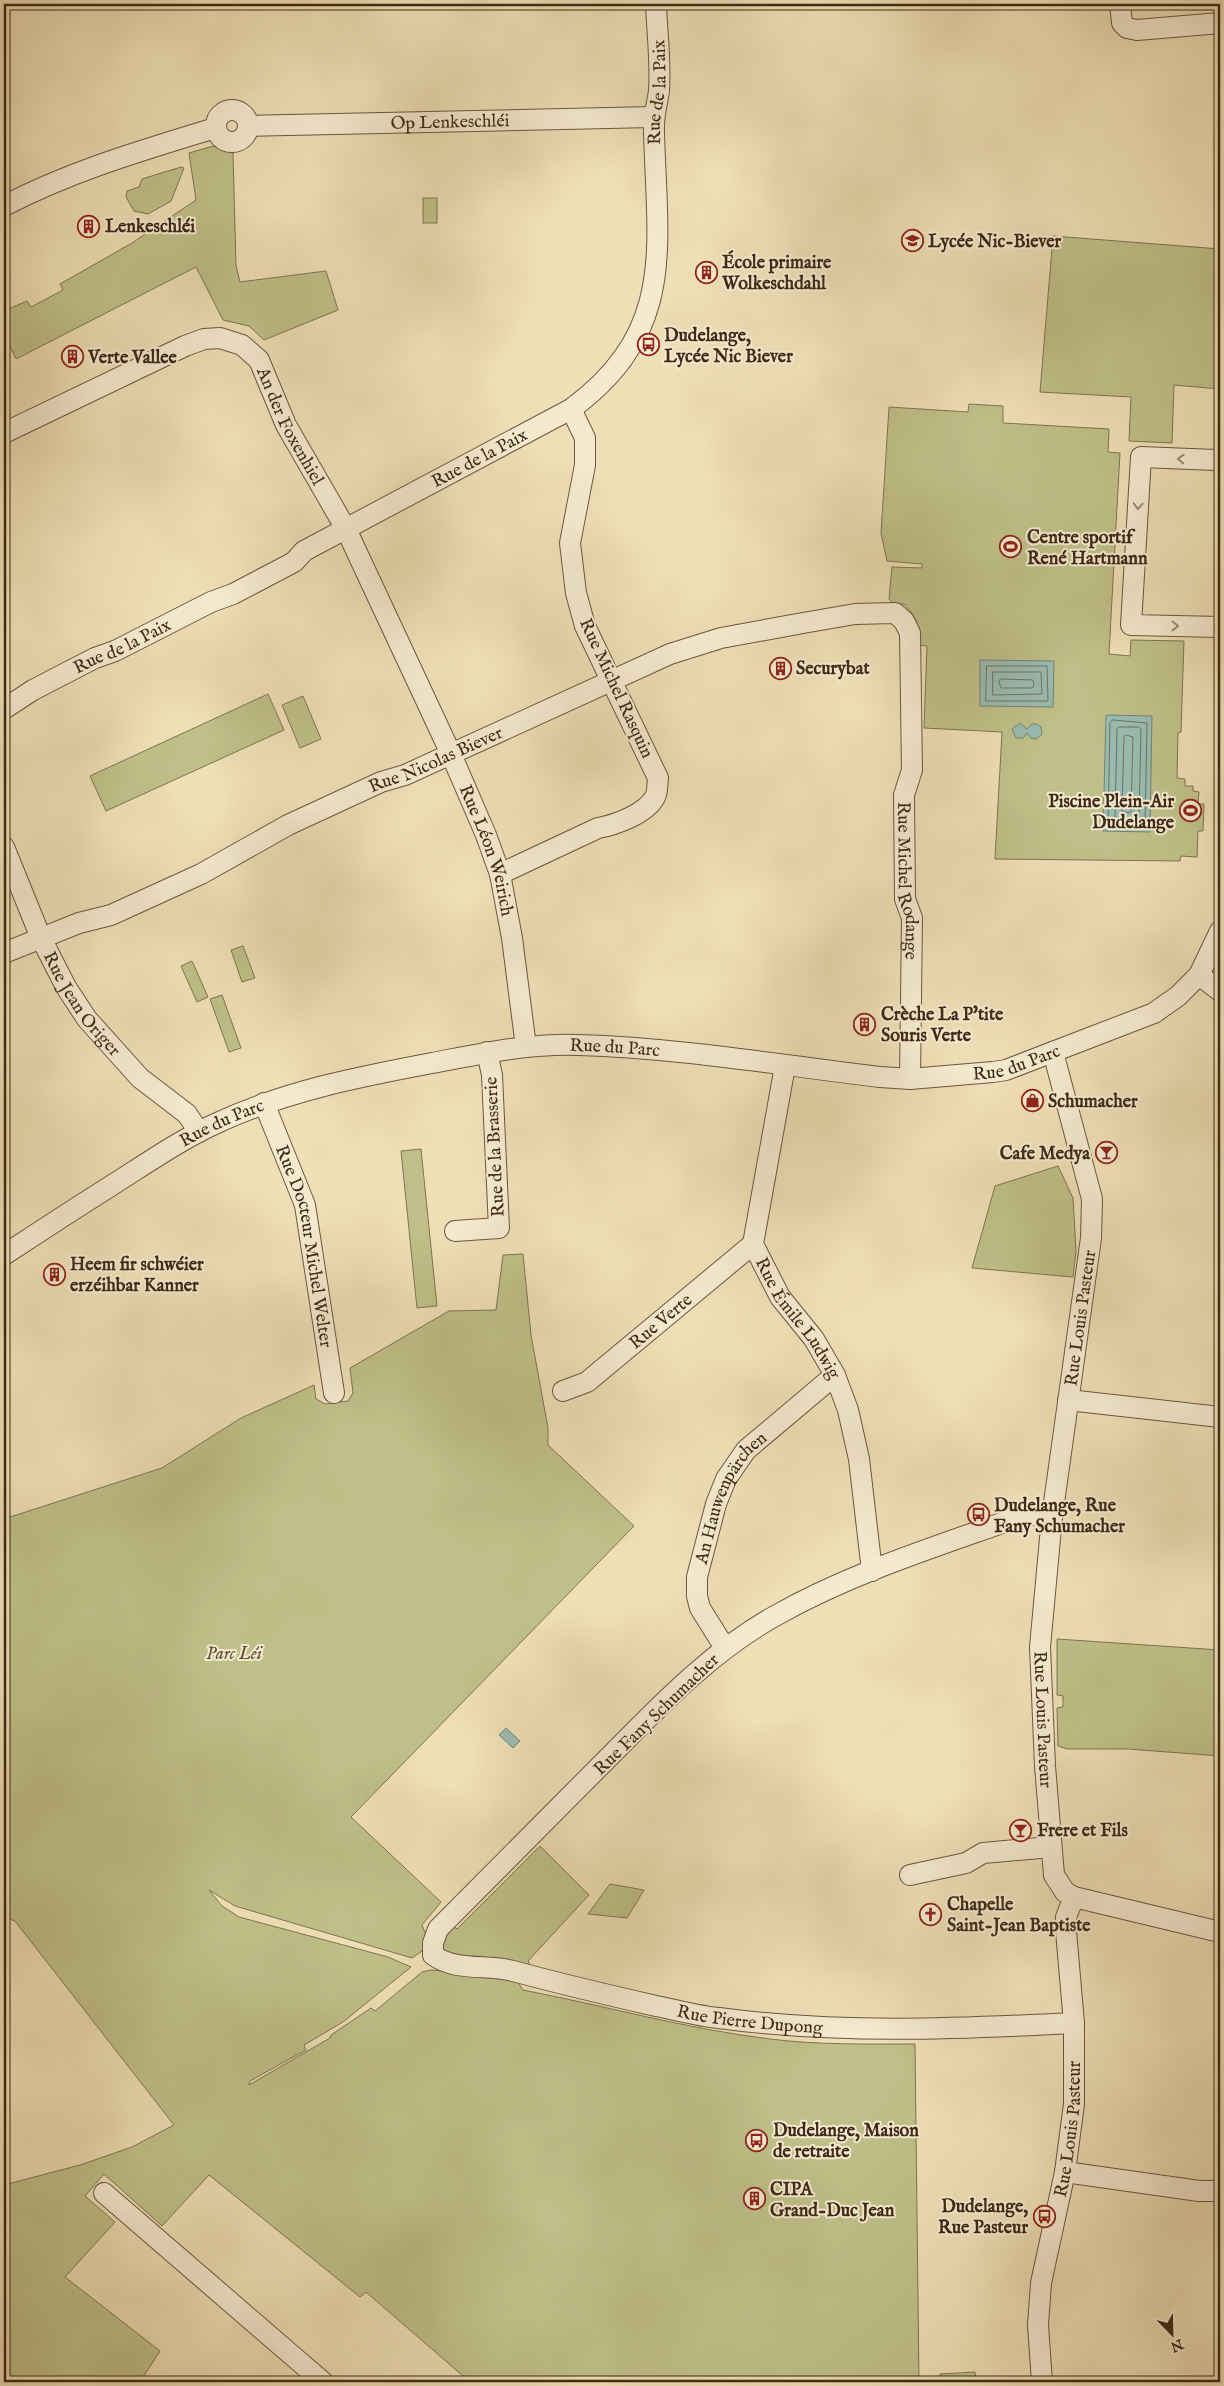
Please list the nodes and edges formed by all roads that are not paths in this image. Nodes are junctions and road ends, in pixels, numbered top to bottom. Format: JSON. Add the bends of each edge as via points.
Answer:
{"nodes":[{"id":1,"x":656,"y":4,"type":"edge"},
{"id":2,"x":1120,"y":4,"type":"edge"},
{"id":3,"x":1220,"y":23,"type":"edge"},
{"id":4,"x":653,"y":117,"type":"junction"},
{"id":5,"x":4,"y":206,"type":"edge"},
{"id":6,"x":571,"y":409,"type":"junction"},
{"id":7,"x":4,"y":433,"type":"edge"},
{"id":8,"x":1220,"y":462,"type":"edge"},
{"id":9,"x":346,"y":529,"type":"junction"},
{"id":10,"x":882,"y":612,"type":"joint"},
{"id":11,"x":1220,"y":628,"type":"edge"},
{"id":12,"x":611,"y":680,"type":"junction"},
{"id":13,"x":4,"y":709,"type":"edge"},
{"id":14,"x":451,"y":754,"type":"junction"},
{"id":15,"x":4,"y":847,"type":"edge"},
{"id":16,"x":500,"y":874,"type":"junction"},
{"id":17,"x":1220,"y":931,"type":"edge"},
{"id":18,"x":42,"y":938,"type":"junction"},
{"id":19,"x":4,"y":952,"type":"edge"},
{"id":20,"x":1199,"y":975,"type":"junction"},
{"id":21,"x":1220,"y":991,"type":"edge"},
{"id":22,"x":526,"y":1047,"type":"junction"},
{"id":23,"x":487,"y":1052,"type":"junction"},
{"id":24,"x":1053,"y":1052,"type":"junction"},
{"id":25,"x":785,"y":1066,"type":"junction"},
{"id":26,"x":910,"y":1079,"type":"junction"},
{"id":27,"x":264,"y":1103,"type":"junction"},
{"id":28,"x":199,"y":1132,"type":"junction"},
{"id":29,"x":455,"y":1231,"type":"dead end"},
{"id":30,"x":753,"y":1244,"type":"junction"},
{"id":31,"x":4,"y":1254,"type":"edge"},
{"id":32,"x":835,"y":1376,"type":"junction"},
{"id":33,"x":563,"y":1391,"type":"dead end"},
{"id":34,"x":334,"y":1392,"type":"dead end"},
{"id":35,"x":1068,"y":1400,"type":"junction"},
{"id":36,"x":1220,"y":1417,"type":"edge"},
{"id":37,"x":1052,"y":1516,"type":"junction"},
{"id":38,"x":872,"y":1571,"type":"junction"},
{"id":39,"x":726,"y":1648,"type":"junction"},
{"id":40,"x":1051,"y":1847,"type":"junction"},
{"id":41,"x":910,"y":1875,"type":"dead end"},
{"id":42,"x":1074,"y":1897,"type":"junction"},
{"id":43,"x":1220,"y":1932,"type":"edge"},
{"id":44,"x":433,"y":1955,"type":"joint"},
{"id":45,"x":1074,"y":2023,"type":"junction"},
{"id":46,"x":1065,"y":2172,"type":"junction"},
{"id":47,"x":1220,"y":2190,"type":"edge"},
{"id":48,"x":104,"y":2193,"type":"dead end"},
{"id":49,"x":323,"y":2382,"type":"edge"},
{"id":50,"x":1042,"y":2382,"type":"edge"}],
"edges":[{"from":1,"to":4,"type":"street","name":"Rue de la Paix","via":[[658,91]]},
{"from":2,"to":3,"type":"street","via":[[1122,23],[1137,30]]},
{"from":4,"to":5,"type":"street","name":"Op Lenkeschléi","via":[[248,126],[241,112],[231,109],[218,117],[215,128],[104,163]]},
{"from":4,"to":6,"type":"street","name":"Rue de la Paix","via":[[657,259],[652,297],[633,346],[610,376]]},
{"from":6,"to":9,"type":"street","name":"Rue de la Paix"},
{"from":6,"to":12,"type":"street","name":"Rue Michel Rasquin","via":[[585,438],[585,465],[570,543],[576,593],[585,626]]},
{"from":7,"to":9,"type":"street","name":"An der Foxenhiel","via":[[185,346],[204,339],[232,341],[242,344],[259,360],[286,424]]},
{"from":8,"to":11,"type":"street","one_way":true,"via":[[1141,457],[1131,625]]},
{"from":9,"to":13,"type":"street","name":"Rue de la Paix","via":[[304,551],[294,562],[95,658]]},
{"from":9,"to":14,"type":"street","name":"Rue Léon Weirich"},
{"from":10,"to":12,"type":"street","name":"Rue Nicolas Biever","via":[[721,638],[670,654]]},
{"from":10,"to":26,"type":"street","name":"Rue Michel Rodange","via":[[895,613],[910,633],[912,770],[904,795],[905,899],[912,918]]},
{"from":12,"to":14,"type":"street","name":"Rue Nicolas Biever"},
{"from":12,"to":16,"type":"street","name":"Rue Michel Rasquin","via":[[658,778],[656,796],[649,806],[636,813]]},
{"from":14,"to":16,"type":"street","name":"Rue Léon Weirich"},
{"from":14,"to":18,"type":"street","name":"Rue Nicolas Biever","via":[[288,825],[202,874],[111,915],[79,923]]},
{"from":15,"to":18,"type":"street","name":"Rue Jean Origer"},
{"from":16,"to":22,"type":"street","name":"Rue Léon Weirich"},
{"from":17,"to":20,"type":"street","name":"Rue du Parc"},
{"from":18,"to":19,"type":"street","name":"Rue Nicolas Biever"},
{"from":18,"to":28,"type":"street","name":"Rue Jean Origer","via":[[66,988],[87,1019],[140,1078],[187,1114]]},
{"from":20,"to":21,"type":"street"},
{"from":20,"to":24,"type":"street","name":"Rue du Parc","via":[[1154,1013]]},
{"from":22,"to":23,"type":"street","name":"Rue du Parc"},
{"from":22,"to":25,"type":"street","name":"Rue du Parc","via":[[578,1045],[636,1049]]},
{"from":23,"to":27,"type":"street","name":"Rue du Parc","via":[[338,1081]]},
{"from":23,"to":29,"type":"street","name":"Rue de la Brasserie","via":[[492,1075],[499,1228]]},
{"from":24,"to":26,"type":"street","name":"Rue du Parc","via":[[993,1072]]},
{"from":24,"to":35,"type":"street","name":"Rue Louis Pasteur","via":[[1092,1199],[1091,1238]]},
{"from":25,"to":26,"type":"street","name":"Rue du Parc"},
{"from":25,"to":30,"type":"street","name":"Rue Émile Ludwig"},
{"from":27,"to":28,"type":"street","name":"Rue du Parc"},
{"from":27,"to":34,"type":"street","name":"Rue Docteur Michel Welter","via":[[304,1205]]},
{"from":28,"to":31,"type":"street","name":"Rue du Parc"},
{"from":30,"to":32,"type":"street","name":"Rue Émile Ludwig","via":[[780,1297],[814,1339]]},
{"from":30,"to":33,"type":"street","name":"Rue Verte","via":[[588,1382]]},
{"from":32,"to":38,"type":"street","name":"Rue Émile Ludwig","via":[[854,1430]]},
{"from":32,"to":39,"type":"street","name":"An Hauwenpärchen","via":[[746,1450],[726,1479],[697,1577],[697,1596],[700,1608]]},
{"from":35,"to":36,"type":"street"},
{"from":35,"to":37,"type":"street","name":"Rue Louis Pasteur"},
{"from":37,"to":38,"type":"street","name":"Rue Fany Schumacher","via":[[1035,1514],[1016,1518]]},
{"from":37,"to":40,"type":"street","name":"Rue Louis Pasteur","via":[[1040,1647]]},
{"from":38,"to":39,"type":"street","name":"Rue Fany Schumacher","via":[[774,1616]]},
{"from":39,"to":44,"type":"street","name":"Rue Fany Schumacher","via":[[689,1677],[438,1929]]},
{"from":40,"to":41,"type":"street","via":[[983,1853],[966,1862]]},
{"from":40,"to":42,"type":"street","name":"Rue Louis Pasteur","via":[[1058,1884]]},
{"from":42,"to":43,"type":"street"},
{"from":42,"to":45,"type":"street","name":"Rue Louis Pasteur","via":[[1066,1917],[1066,1932]]},
{"from":44,"to":45,"type":"street","name":"Rue Pierre Dupong","via":[[442,1962],[455,1965],[510,1971],[717,2018],[845,2029]]},
{"from":45,"to":46,"type":"street","name":"Rue Louis Pasteur","via":[[1074,2104]]},
{"from":46,"to":47,"type":"street"},
{"from":46,"to":50,"type":"street","name":"Rue Louis Pasteur","via":[[1040,2283],[1038,2325]]},
{"from":48,"to":49,"type":"street"}]}
